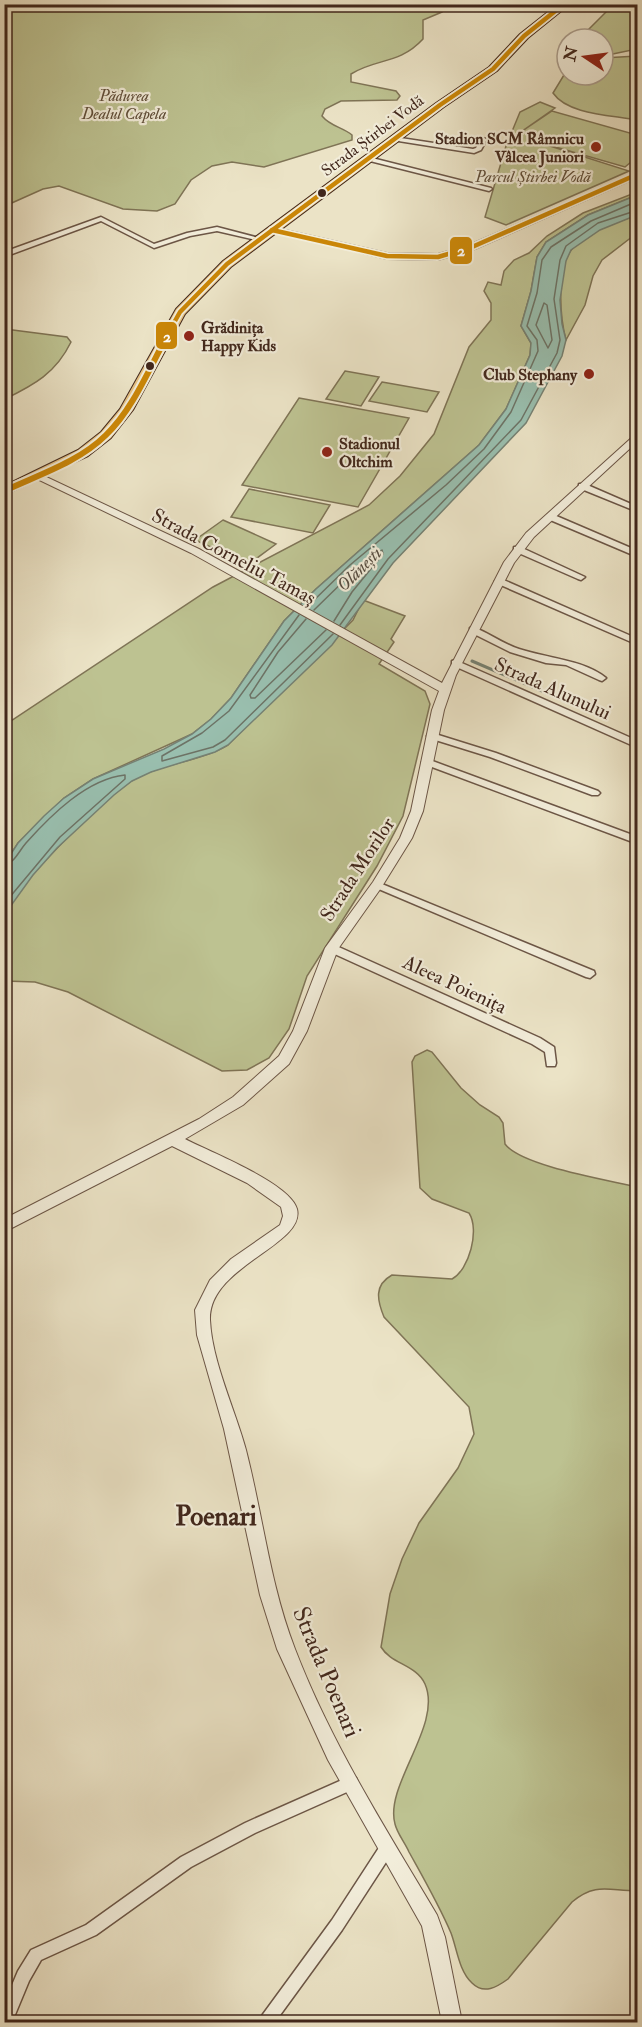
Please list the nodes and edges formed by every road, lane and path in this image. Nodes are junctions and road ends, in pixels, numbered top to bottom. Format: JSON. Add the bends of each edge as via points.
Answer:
{"nodes":[{"id":1,"x":565,"y":4,"type":"edge"},
{"id":2,"x":394,"y":139,"type":"junction"},
{"id":3,"x":484,"y":139,"type":"dead end"},
{"id":4,"x":368,"y":159,"type":"junction"},
{"id":5,"x":638,"y":174,"type":"edge"},
{"id":6,"x":624,"y":180,"type":"junction"},
{"id":7,"x":635,"y":185,"type":"edge"},
{"id":8,"x":489,"y":189,"type":"dead end"},
{"id":9,"x":272,"y":230,"type":"junction"},
{"id":10,"x":260,"y":239,"type":"junction"},
{"id":11,"x":4,"y":255,"type":"edge"},
{"id":12,"x":638,"y":435,"type":"edge"},
{"id":13,"x":36,"y":476,"type":"junction"},
{"id":14,"x":582,"y":486,"type":"junction"},
{"id":15,"x":4,"y":491,"type":"edge"},
{"id":16,"x":638,"y":510,"type":"edge"},
{"id":17,"x":551,"y":517,"type":"junction"},
{"id":18,"x":517,"y":549,"type":"junction"},
{"id":19,"x":636,"y":553,"type":"dead end"},
{"id":20,"x":581,"y":577,"type":"dead end"},
{"id":21,"x":499,"y":581,"type":"junction"},
{"id":22,"x":473,"y":630,"type":"junction"},
{"id":23,"x":638,"y":642,"type":"edge"},
{"id":24,"x":454,"y":663,"type":"junction"},
{"id":25,"x":603,"y":678,"type":"dead end"},
{"id":26,"x":444,"y":689,"type":"junction"},
{"id":27,"x":432,"y":736,"type":"junction"},
{"id":28,"x":638,"y":745,"type":"edge"},
{"id":29,"x":427,"y":762,"type":"junction"},
{"id":30,"x":595,"y":793,"type":"dead end"},
{"id":31,"x":638,"y":841,"type":"edge"},
{"id":32,"x":377,"y":885,"type":"junction"},
{"id":33,"x":332,"y":948,"type":"junction"},
{"id":34,"x":590,"y":974,"type":"dead end"},
{"id":35,"x":550,"y":1063,"type":"dead end"},
{"id":36,"x":173,"y":1140,"type":"junction"},
{"id":37,"x":4,"y":1226,"type":"edge"},
{"id":38,"x":351,"y":1783,"type":"junction"},
{"id":39,"x":387,"y":1848,"type":"junction"},
{"id":40,"x":5,"y":2022,"type":"edge"},
{"id":41,"x":266,"y":2022,"type":"edge"},
{"id":42,"x":452,"y":2022,"type":"edge"}],
"edges":[{"from":1,"to":2,"type":"main road","name":"Strada Știrbei Vodă","via":[[524,36],[493,69]]},
{"from":2,"to":3,"type":"street","via":[[474,151]]},
{"from":2,"to":4,"type":"main road","name":"Strada Știrbei Vodă"},
{"from":4,"to":8,"type":"street"},
{"from":4,"to":9,"type":"main road","name":"Strada Știrbei Vodă"},
{"from":5,"to":6,"type":"street"},
{"from":6,"to":7,"type":"street"},
{"from":6,"to":9,"type":"street","via":[[472,247],[438,257],[387,256]]},
{"from":9,"to":10,"type":"main road","name":"Strada Știrbei Vodă"},
{"from":10,"to":11,"type":"street","via":[[217,229],[154,246],[100,219]]},
{"from":10,"to":13,"type":"main road","name":"Strada Știrbei Vodă","via":[[212,278],[180,312],[115,426],[82,453]]},
{"from":12,"to":14,"type":"street","name":"Strada Morilor"},
{"from":13,"to":15,"type":"main road","name":"Strada Știrbei Vodă"},
{"from":13,"to":26,"type":"street","name":"Strada Corneliu Tamaș","via":[[195,551]]},
{"from":14,"to":16,"type":"street"},
{"from":14,"to":17,"type":"street","name":"Strada Morilor"},
{"from":17,"to":18,"type":"street","name":"Strada Morilor"},
{"from":17,"to":19,"type":"street"},
{"from":18,"to":20,"type":"street"},
{"from":18,"to":21,"type":"street","name":"Strada Morilor"},
{"from":21,"to":22,"type":"street","name":"Strada Morilor"},
{"from":21,"to":23,"type":"street"},
{"from":22,"to":24,"type":"street","name":"Strada Morilor"},
{"from":22,"to":25,"type":"street","via":[[513,650],[568,663]]},
{"from":24,"to":26,"type":"street","name":"Strada Morilor"},
{"from":24,"to":28,"type":"street","name":"Strada Alunului"},
{"from":26,"to":27,"type":"street","name":"Strada Morilor"},
{"from":27,"to":29,"type":"street","name":"Strada Morilor"},
{"from":27,"to":30,"type":"street"},
{"from":29,"to":31,"type":"street"},
{"from":29,"to":32,"type":"street","name":"Strada Morilor","via":[[417,812]]},
{"from":32,"to":33,"type":"street","name":"Strada Morilor"},
{"from":32,"to":34,"type":"street"},
{"from":33,"to":35,"type":"street","name":"Aleea Poienița","via":[[536,1041],[550,1050]]},
{"from":33,"to":36,"type":"street","name":"Strada Morilor","via":[[300,1031],[284,1060],[238,1101]]},
{"from":36,"to":37,"type":"street","name":"Strada Morilor"},
{"from":36,"to":38,"type":"street","name":"Strada Poenari","via":[[268,1189],[286,1201],[291,1212],[285,1228],[220,1278],[203,1312],[203,1331],[233,1433],[276,1618],[315,1713]]},
{"from":38,"to":39,"type":"street","name":"Strada Poenari"},
{"from":38,"to":40,"type":"street","via":[[250,1828],[186,1862],[91,1930],[36,1955]]},
{"from":39,"to":41,"type":"street"},
{"from":39,"to":42,"type":"street","name":"Strada Poenari","via":[[435,1937]]}]}
